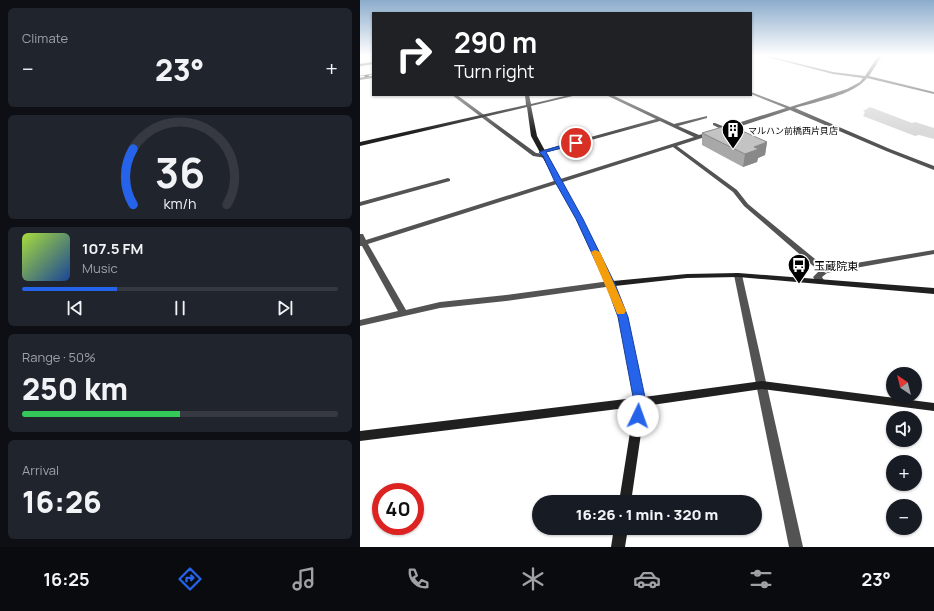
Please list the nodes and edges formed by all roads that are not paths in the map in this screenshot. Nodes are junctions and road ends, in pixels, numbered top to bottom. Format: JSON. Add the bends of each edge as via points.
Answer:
{"nodes":[{"id":1,"x":861,"y":82,"type":"edge"},
{"id":2,"x":885,"y":82,"type":"edge"},
{"id":3,"x":752,"y":93,"type":"edge"},
{"id":4,"x":934,"y":93,"type":"edge"},
{"id":5,"x":455,"y":96,"type":"edge"},
{"id":6,"x":527,"y":96,"type":"edge"},
{"id":7,"x":571,"y":96,"type":"edge"},
{"id":8,"x":610,"y":96,"type":"edge"},
{"id":9,"x":528,"y":106,"type":"junction"},
{"id":10,"x":791,"y":108,"type":"junction"},
{"id":11,"x":482,"y":116,"type":"junction"},
{"id":12,"x":705,"y":117,"type":"dead end"},
{"id":13,"x":659,"y":120,"type":"junction"},
{"id":14,"x":715,"y":124,"type":"dead end"},
{"id":15,"x":674,"y":126,"type":"junction"},
{"id":16,"x":726,"y":128,"type":"junction"},
{"id":17,"x":698,"y":137,"type":"junction"},
{"id":18,"x":360,"y":144,"type":"edge"},
{"id":19,"x":673,"y":145,"type":"junction"},
{"id":20,"x":544,"y":154,"type":"junction"},
{"id":21,"x":934,"y":168,"type":"edge"},
{"id":22,"x":448,"y":180,"type":"dead end"},
{"id":23,"x":557,"y":180,"type":"junction"},
{"id":24,"x":360,"y":204,"type":"edge"},
{"id":25,"x":361,"y":241,"type":"edge"},
{"id":26,"x":934,"y":252,"type":"edge"},
{"id":27,"x":824,"y":271,"type":"junction"},
{"id":28,"x":738,"y":275,"type":"junction"},
{"id":29,"x":821,"y":282,"type":"junction"},
{"id":30,"x":610,"y":284,"type":"junction"},
{"id":31,"x":934,"y":291,"type":"edge"},
{"id":32,"x":404,"y":314,"type":"junction"},
{"id":33,"x":360,"y":323,"type":"edge"},
{"id":34,"x":762,"y":385,"type":"junction"},
{"id":35,"x":640,"y":402,"type":"junction"},
{"id":36,"x":934,"y":407,"type":"edge"},
{"id":37,"x":360,"y":436,"type":"edge"},
{"id":38,"x":626,"y":495,"type":"edge"},
{"id":39,"x":620,"y":535,"type":"edge"},
{"id":40,"x":618,"y":547,"type":"edge"},
{"id":41,"x":796,"y":547,"type":"edge"}],
"edges":[{"from":1,"to":10,"type":"street","via":[[846,91]]},
{"from":2,"to":4,"type":"street"},
{"from":3,"to":10,"type":"street"},
{"from":5,"to":11,"type":"street"},
{"from":6,"to":9,"type":"street"},
{"from":7,"to":9,"type":"street"},
{"from":8,"to":13,"type":"street"},
{"from":9,"to":11,"type":"street"},
{"from":9,"to":20,"type":"street","via":[[534,136]]},
{"from":10,"to":16,"type":"street"},
{"from":10,"to":21,"type":"street"},
{"from":11,"to":18,"type":"street"},
{"from":11,"to":20,"type":"street","via":[[535,155]]},
{"from":12,"to":15,"type":"street"},
{"from":13,"to":15,"type":"street"},
{"from":13,"to":20,"type":"street"},
{"from":14,"to":16,"type":"street"},
{"from":15,"to":17,"type":"street"},
{"from":16,"to":17,"type":"street"},
{"from":17,"to":19,"type":"street"},
{"from":19,"to":23,"type":"street"},
{"from":19,"to":27,"type":"street","via":[[735,191],[746,205]]},
{"from":20,"to":23,"type":"street"},
{"from":22,"to":24,"type":"street"},
{"from":23,"to":25,"type":"street"},
{"from":23,"to":30,"type":"street","via":[[580,219]]},
{"from":25,"to":32,"type":"street"},
{"from":26,"to":27,"type":"street"},
{"from":27,"to":29,"type":"street","via":[[817,277]]},
{"from":28,"to":29,"type":"street"},
{"from":28,"to":30,"type":"street","via":[[687,276]]},
{"from":28,"to":34,"type":"street"},
{"from":29,"to":31,"type":"street"},
{"from":30,"to":32,"type":"street","via":[[440,305]]},
{"from":30,"to":35,"type":"street","via":[[623,317]]},
{"from":32,"to":33,"type":"street"},
{"from":34,"to":35,"type":"street"},
{"from":34,"to":36,"type":"street"},
{"from":34,"to":41,"type":"street"},
{"from":35,"to":37,"type":"street"},
{"from":35,"to":38,"type":"street"},
{"from":39,"to":40,"type":"street"}]}
